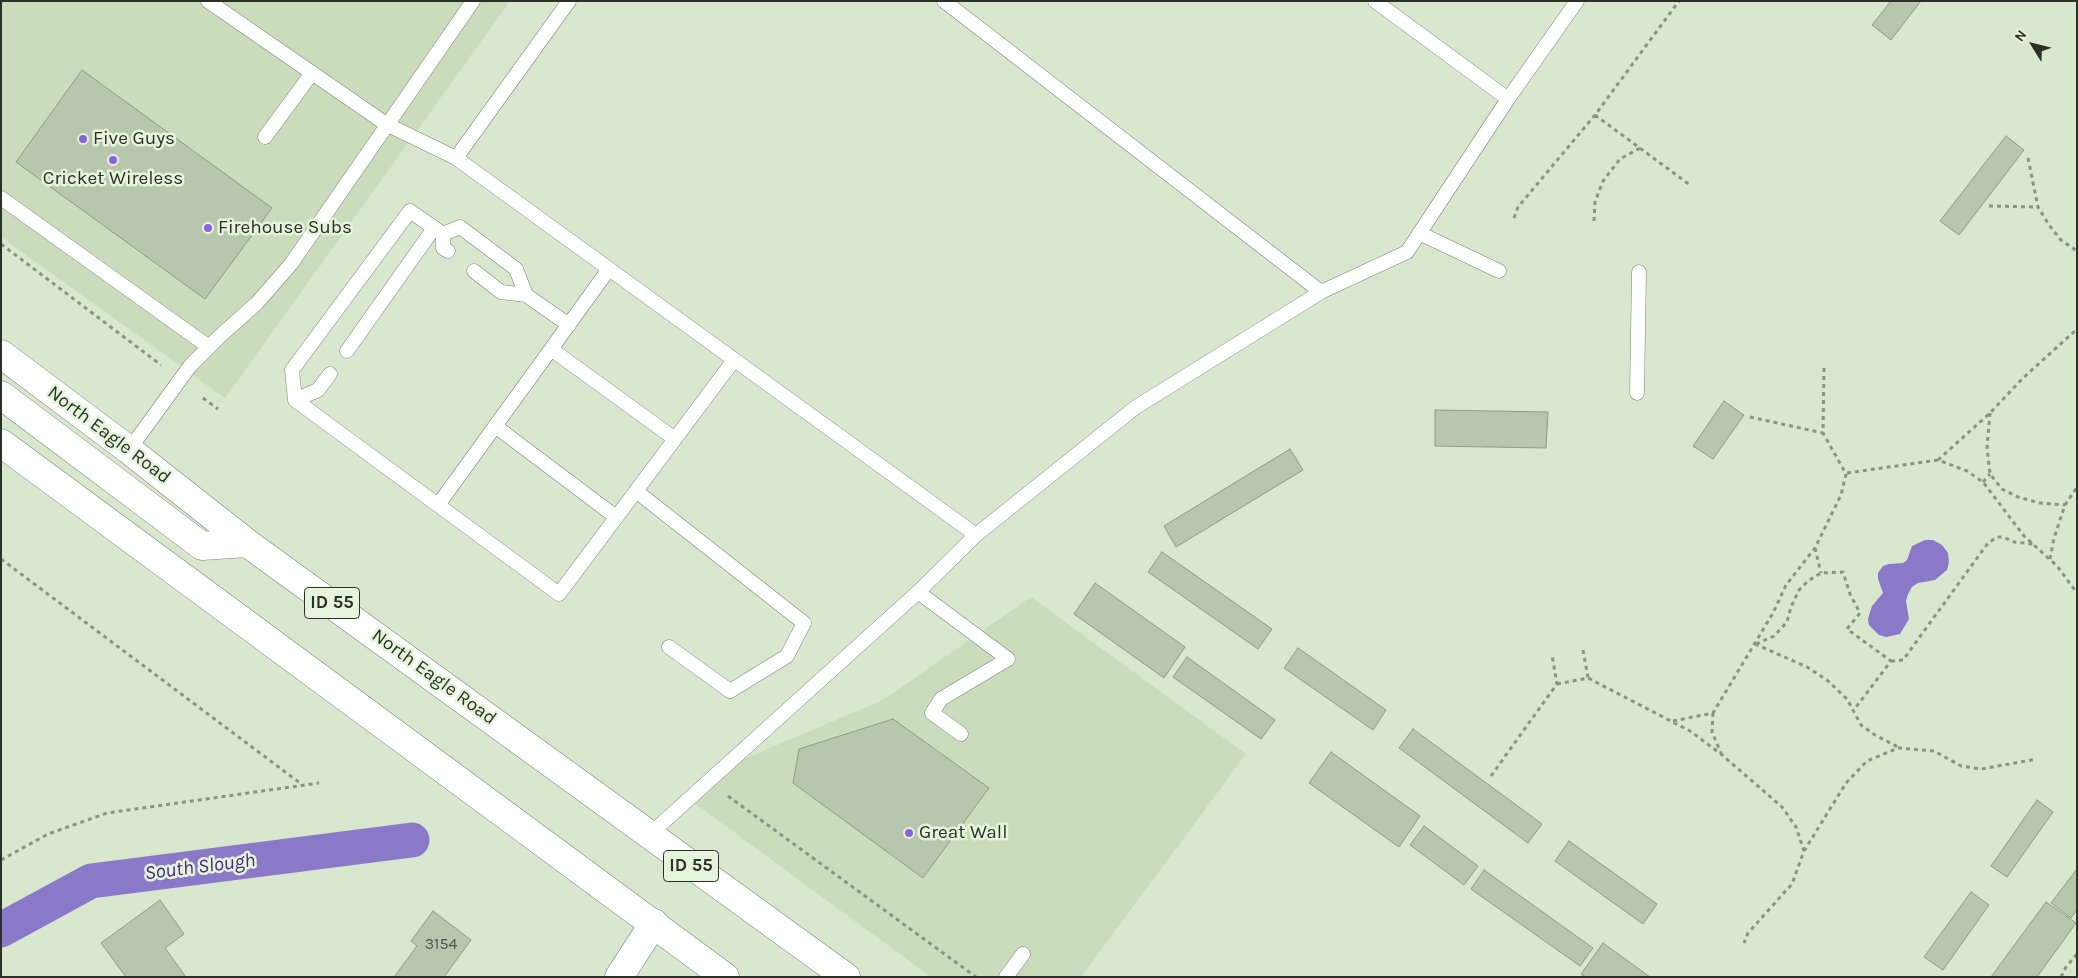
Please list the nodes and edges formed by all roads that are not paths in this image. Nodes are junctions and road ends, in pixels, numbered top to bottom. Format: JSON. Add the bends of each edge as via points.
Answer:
{"nodes":[{"id":1,"x":208,"y":1,"type":"edge"},
{"id":2,"x":473,"y":1,"type":"edge"},
{"id":3,"x":569,"y":1,"type":"edge"},
{"id":4,"x":944,"y":1,"type":"edge"},
{"id":5,"x":1375,"y":1,"type":"edge"},
{"id":6,"x":1577,"y":1,"type":"edge"},
{"id":7,"x":312,"y":73,"type":"junction"},
{"id":8,"x":1508,"y":99,"type":"junction"},
{"id":9,"x":386,"y":124,"type":"junction"},
{"id":10,"x":265,"y":137,"type":"dead end"},
{"id":11,"x":456,"y":158,"type":"junction"},
{"id":12,"x":1,"y":198,"type":"edge"},
{"id":13,"x":439,"y":231,"type":"junction"},
{"id":14,"x":1419,"y":234,"type":"junction"},
{"id":15,"x":448,"y":251,"type":"dead end"},
{"id":16,"x":609,"y":269,"type":"junction"},
{"id":17,"x":474,"y":271,"type":"dead end"},
{"id":18,"x":1499,"y":271,"type":"dead end"},
{"id":19,"x":1639,"y":272,"type":"dead end"},
{"id":20,"x":1321,"y":292,"type":"junction"},
{"id":21,"x":526,"y":295,"type":"junction"},
{"id":22,"x":569,"y":325,"type":"junction"},
{"id":23,"x":209,"y":347,"type":"junction"},
{"id":24,"x":551,"y":349,"type":"junction"},
{"id":25,"x":347,"y":351,"type":"dead end"},
{"id":26,"x":1,"y":354,"type":"edge"},
{"id":27,"x":734,"y":360,"type":"junction"},
{"id":28,"x":330,"y":374,"type":"dead end"},
{"id":29,"x":1637,"y":393,"type":"dead end"},
{"id":30,"x":1,"y":395,"type":"edge"},
{"id":31,"x":295,"y":400,"type":"junction"},
{"id":32,"x":495,"y":426,"type":"junction"},
{"id":33,"x":675,"y":439,"type":"junction"},
{"id":34,"x":1,"y":443,"type":"edge"},
{"id":35,"x":129,"y":450,"type":"junction"},
{"id":36,"x":636,"y":491,"type":"junction"},
{"id":37,"x":438,"y":505,"type":"junction"},
{"id":38,"x":616,"y":517,"type":"junction"},
{"id":39,"x":976,"y":536,"type":"junction"},
{"id":40,"x":247,"y":543,"type":"junction"},
{"id":41,"x":918,"y":592,"type":"junction"},
{"id":42,"x":669,"y":647,"type":"dead end"},
{"id":43,"x":961,"y":734,"type":"dead end"},
{"id":44,"x":649,"y":835,"type":"junction"},
{"id":45,"x":654,"y":923,"type":"junction"},
{"id":46,"x":1023,"y":954,"type":"dead end"},
{"id":47,"x":619,"y":977,"type":"edge"},
{"id":48,"x":725,"y":977,"type":"edge"},
{"id":49,"x":846,"y":977,"type":"edge"},
{"id":50,"x":1006,"y":977,"type":"edge"}],
"edges":[{"from":1,"to":7,"type":"lane"},
{"from":2,"to":9,"type":"lane"},
{"from":3,"to":11,"type":"lane"},
{"from":4,"to":20,"type":"lane"},
{"from":5,"to":8,"type":"lane"},
{"from":6,"to":8,"type":"lane"},
{"from":7,"to":9,"type":"lane"},
{"from":7,"to":10,"type":"lane"},
{"from":8,"to":14,"type":"lane"},
{"from":9,"to":11,"type":"lane"},
{"from":9,"to":23,"type":"lane","via":[[290,264],[257,303]]},
{"from":11,"to":16,"type":"lane"},
{"from":12,"to":23,"type":"lane"},
{"from":13,"to":15,"type":"lane","via":[[443,248]]},
{"from":13,"to":21,"type":"lane","via":[[460,227],[516,269]]},
{"from":13,"to":25,"type":"lane"},
{"from":13,"to":31,"type":"lane","via":[[410,211],[292,370]]},
{"from":14,"to":18,"type":"lane"},
{"from":14,"to":20,"type":"lane","via":[[1407,252]]},
{"from":16,"to":22,"type":"lane"},
{"from":16,"to":27,"type":"lane"},
{"from":17,"to":21,"type":"lane","via":[[501,292]]},
{"from":19,"to":29,"type":"lane"},
{"from":20,"to":39,"type":"lane","via":[[1136,407]]},
{"from":21,"to":22,"type":"lane"},
{"from":22,"to":24,"type":"lane"},
{"from":23,"to":35,"type":"lane","via":[[180,380]]},
{"from":24,"to":32,"type":"lane"},
{"from":24,"to":33,"type":"lane"},
{"from":26,"to":35,"type":"main road","name":"North Eagle Road","number":"ID 55"},
{"from":27,"to":33,"type":"lane"},
{"from":27,"to":39,"type":"lane"},
{"from":28,"to":31,"type":"lane","via":[[318,390]]},
{"from":30,"to":40,"type":"main road","via":[[202,546]]},
{"from":31,"to":37,"type":"lane"},
{"from":32,"to":37,"type":"lane"},
{"from":32,"to":38,"type":"lane"},
{"from":33,"to":36,"type":"lane"},
{"from":34,"to":45,"type":"main road"},
{"from":35,"to":40,"type":"main road","name":"North Eagle Road","number":"ID 55"},
{"from":36,"to":38,"type":"lane"},
{"from":36,"to":42,"type":"lane","via":[[804,622],[787,656],[730,691]]},
{"from":37,"to":38,"type":"lane","via":[[559,594]]},
{"from":39,"to":41,"type":"lane"},
{"from":40,"to":44,"type":"main road","name":"North Eagle Road","number":"ID 55"},
{"from":41,"to":43,"type":"lane","via":[[1008,659],[941,699],[932,713]]},
{"from":41,"to":44,"type":"lane"},
{"from":44,"to":49,"type":"main road","name":"North Eagle Road","number":"ID 55"},
{"from":45,"to":47,"type":"main road"},
{"from":45,"to":48,"type":"main road"},
{"from":46,"to":50,"type":"lane"}]}
